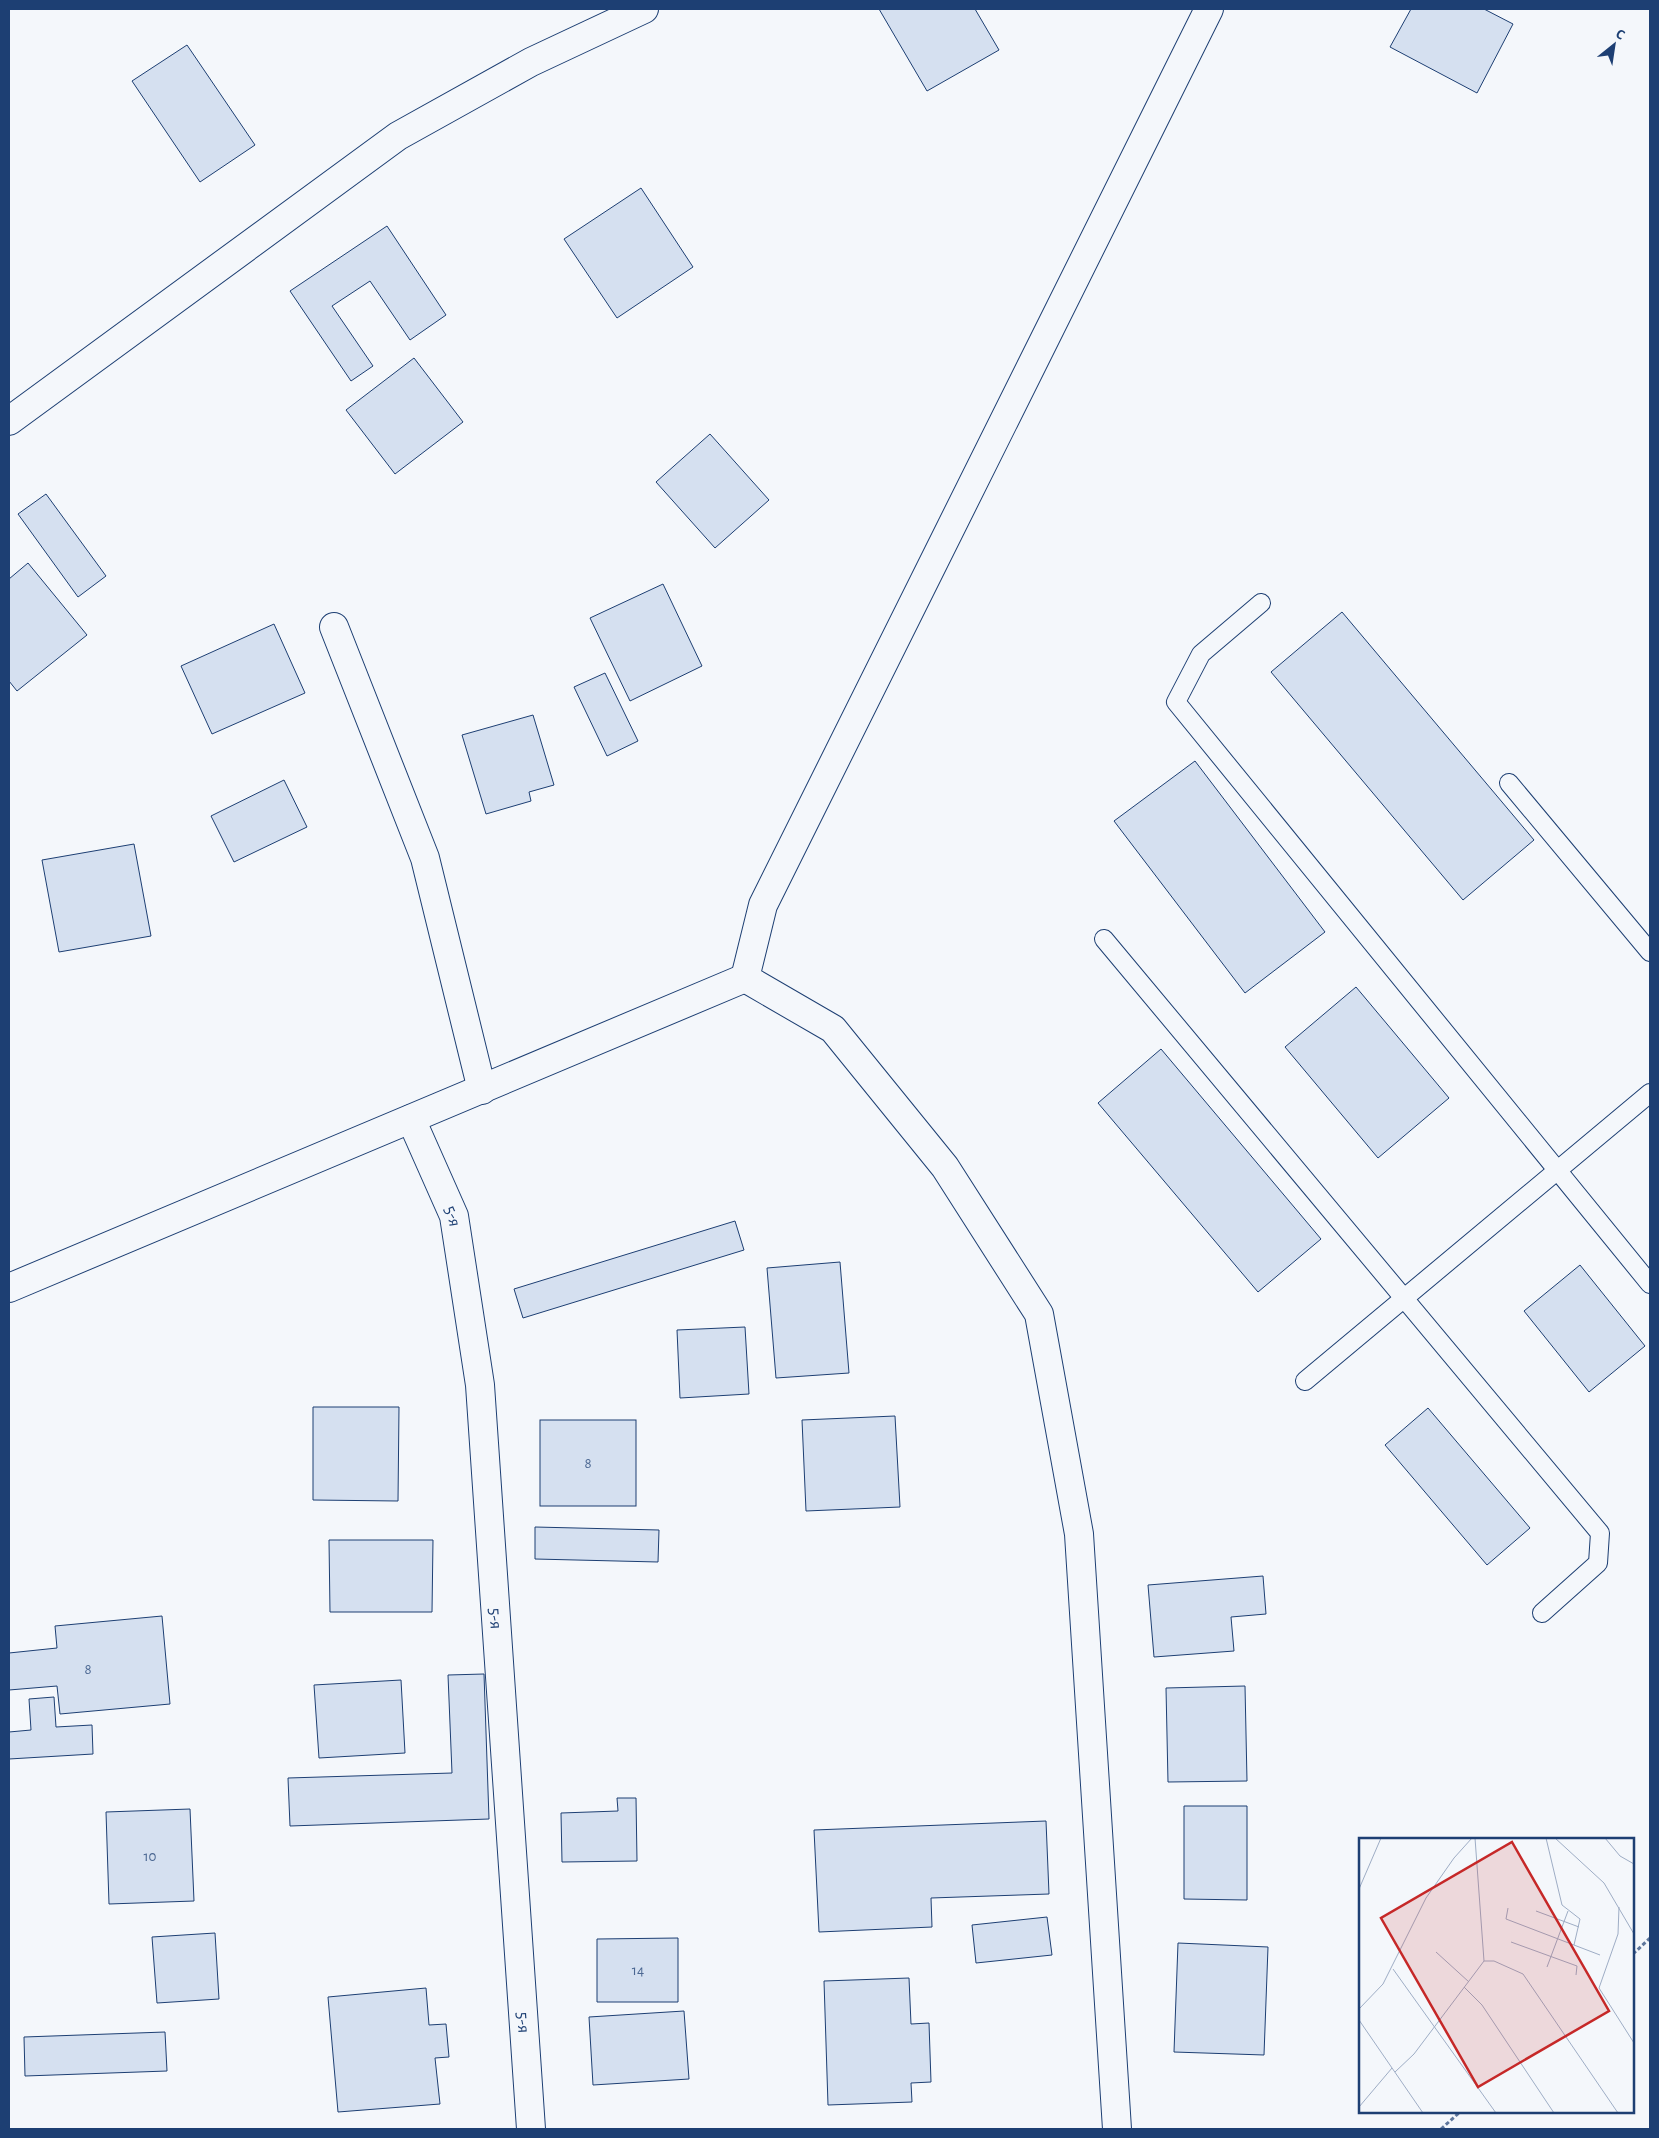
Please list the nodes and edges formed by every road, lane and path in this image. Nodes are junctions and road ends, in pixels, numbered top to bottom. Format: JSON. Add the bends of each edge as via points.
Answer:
{"nodes":[{"id":1,"x":644,"y":9,"type":"edge"},
{"id":2,"x":1209,"y":9,"type":"edge"},
{"id":3,"x":9,"y":421,"type":"edge"},
{"id":4,"x":1261,"y":603,"type":"dead end"},
{"id":5,"x":334,"y":627,"type":"dead end"},
{"id":6,"x":1508,"y":783,"type":"dead end"},
{"id":7,"x":1104,"y":939,"type":"dead end"},
{"id":8,"x":1650,"y":952,"type":"edge"},
{"id":9,"x":745,"y":978,"type":"junction"},
{"id":10,"x":482,"y":1090,"type":"junction"},
{"id":11,"x":1650,"y":1093,"type":"edge"},
{"id":12,"x":411,"y":1119,"type":"junction"},
{"id":13,"x":1558,"y":1170,"type":"junction"},
{"id":14,"x":1650,"y":1284,"type":"edge"},
{"id":15,"x":9,"y":1288,"type":"edge"},
{"id":16,"x":1404,"y":1299,"type":"junction"},
{"id":17,"x":1305,"y":1381,"type":"dead end"},
{"id":18,"x":1542,"y":1613,"type":"dead end"},
{"id":19,"x":1650,"y":1938,"type":"edge"},
{"id":20,"x":1634,"y":1953,"type":"edge"},
{"id":21,"x":1459,"y":2113,"type":"edge"},
{"id":22,"x":531,"y":2129,"type":"edge"},
{"id":23,"x":1118,"y":2129,"type":"edge"},
{"id":24,"x":1441,"y":2129,"type":"edge"}],
"edges":[{"from":1,"to":3,"type":"street","via":[[531,62],[398,136]]},
{"from":2,"to":9,"type":"street","via":[[763,905]]},
{"from":4,"to":13,"type":"lane","via":[[1201,654],[1176,702]]},
{"from":5,"to":10,"type":"street","via":[[425,858]]},
{"from":6,"to":8,"type":"lane"},
{"from":7,"to":16,"type":"lane"},
{"from":9,"to":10,"type":"street"},
{"from":9,"to":23,"type":"street","via":[[833,1029],[944,1167],[1039,1314],[1078,1534]]},
{"from":10,"to":12,"type":"street"},
{"from":11,"to":13,"type":"lane"},
{"from":12,"to":15,"type":"street"},
{"from":12,"to":22,"type":"street","name":"5-я","via":[[454,1216],[480,1385]]},
{"from":13,"to":14,"type":"lane"},
{"from":13,"to":16,"type":"lane"},
{"from":16,"to":17,"type":"lane"},
{"from":16,"to":18,"type":"lane","via":[[1600,1533],[1598,1563]]},
{"from":19,"to":20,"type":"path"},
{"from":21,"to":24,"type":"path"}]}
